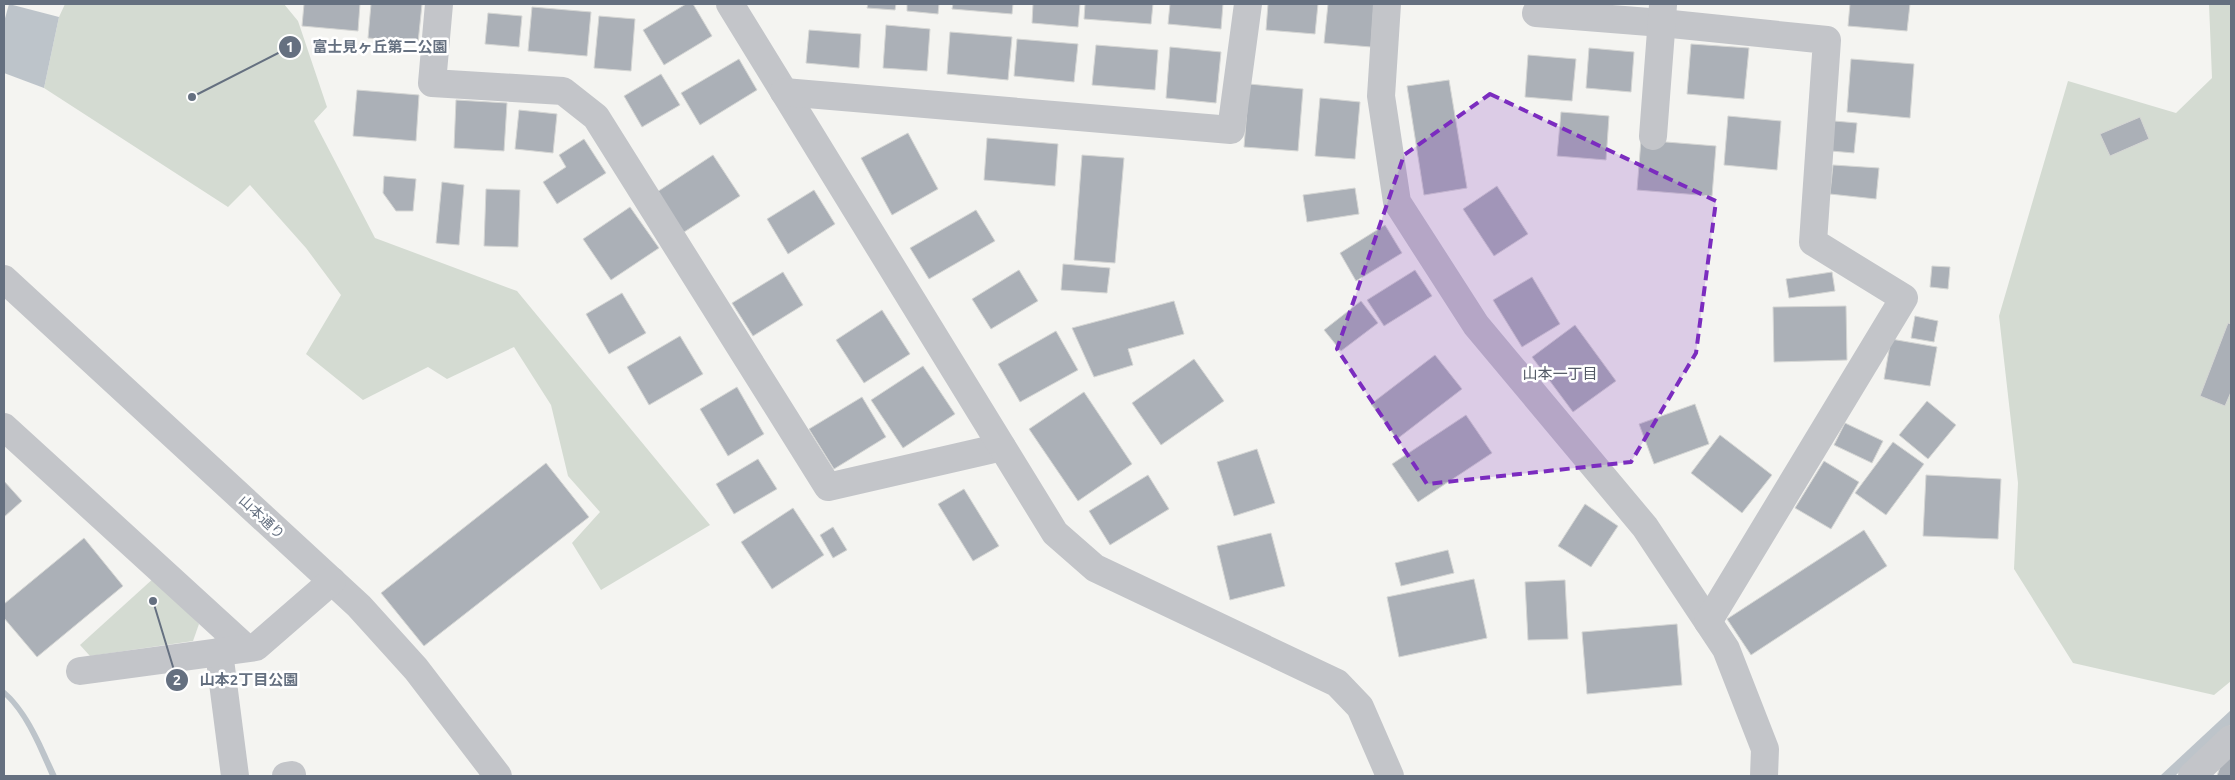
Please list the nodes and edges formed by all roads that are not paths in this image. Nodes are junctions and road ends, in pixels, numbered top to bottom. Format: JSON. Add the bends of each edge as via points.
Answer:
{"nodes":[{"id":1,"x":439,"y":4,"type":"edge"},
{"id":2,"x":730,"y":4,"type":"edge"},
{"id":3,"x":1248,"y":4,"type":"edge"},
{"id":4,"x":1387,"y":4,"type":"edge"},
{"id":5,"x":1536,"y":13,"type":"dead end"},
{"id":6,"x":1662,"y":13,"type":"edge"},
{"id":7,"x":784,"y":92,"type":"junction"},
{"id":8,"x":1653,"y":136,"type":"dead end"},
{"id":9,"x":4,"y":280,"type":"edge"},
{"id":10,"x":4,"y":427,"type":"edge"},
{"id":11,"x":1002,"y":447,"type":"junction"},
{"id":12,"x":332,"y":581,"type":"junction"},
{"id":13,"x":1708,"y":622,"type":"junction"},
{"id":14,"x":246,"y":648,"type":"junction"},
{"id":15,"x":219,"y":652,"type":"junction"},
{"id":16,"x":80,"y":671,"type":"dead end"},
{"id":17,"x":2231,"y":739,"type":"edge"},
{"id":18,"x":235,"y":776,"type":"edge"},
{"id":19,"x":498,"y":776,"type":"edge"},
{"id":20,"x":1390,"y":776,"type":"edge"},
{"id":21,"x":1764,"y":776,"type":"edge"},
{"id":22,"x":2192,"y":776,"type":"edge"}],
"edges":[{"from":1,"to":11,"type":"street","via":[[432,83],[563,91],[596,117],[828,487]]},
{"from":2,"to":7,"type":"street"},
{"from":3,"to":7,"type":"street","via":[[1231,130]]},
{"from":4,"to":13,"type":"street","via":[[1381,96],[1398,202],[1476,325],[1645,527]]},
{"from":5,"to":6,"type":"street"},
{"from":6,"to":8,"type":"street"},
{"from":6,"to":13,"type":"street","via":[[1827,40],[1813,242],[1904,298]]},
{"from":7,"to":11,"type":"street"},
{"from":9,"to":12,"type":"street","name":"山本通り"},
{"from":10,"to":14,"type":"street"},
{"from":11,"to":20,"type":"street","via":[[1056,533],[1095,568],[1336,683],[1360,707]]},
{"from":12,"to":14,"type":"street","via":[[256,647]]},
{"from":12,"to":19,"type":"street","name":"山本通り","via":[[416,669]]},
{"from":13,"to":21,"type":"street","via":[[1726,649],[1765,748]]},
{"from":14,"to":15,"type":"street"},
{"from":15,"to":16,"type":"street"},
{"from":15,"to":18,"type":"street"},
{"from":17,"to":22,"type":"street"}]}
